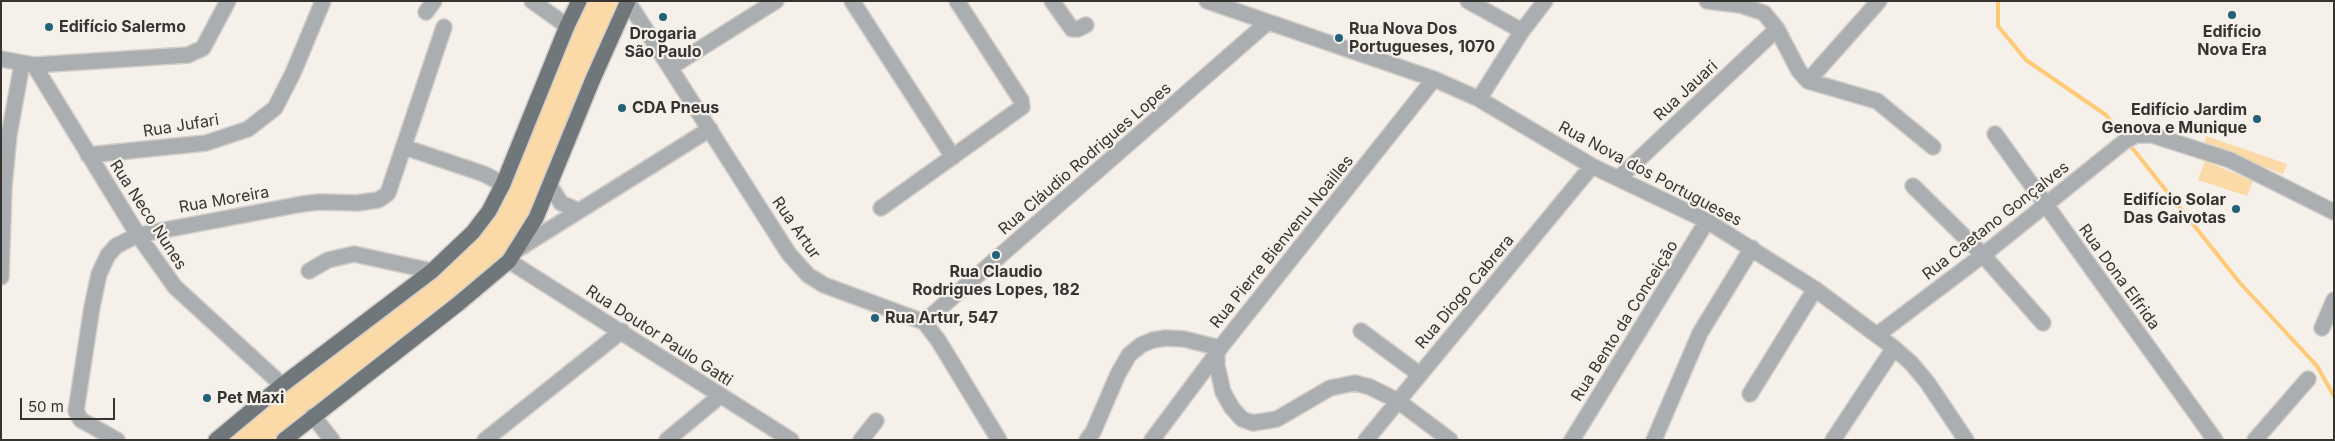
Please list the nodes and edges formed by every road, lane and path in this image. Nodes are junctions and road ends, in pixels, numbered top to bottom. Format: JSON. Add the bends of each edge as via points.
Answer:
{"nodes":[{"id":1,"x":228,"y":1,"type":"edge"},
{"id":2,"x":323,"y":1,"type":"edge"},
{"id":3,"x":532,"y":1,"type":"edge"},
{"id":4,"x":579,"y":1,"type":"edge"},
{"id":5,"x":776,"y":1,"type":"edge"},
{"id":6,"x":852,"y":1,"type":"edge"},
{"id":7,"x":957,"y":1,"type":"edge"},
{"id":8,"x":1052,"y":1,"type":"edge"},
{"id":9,"x":1207,"y":1,"type":"edge"},
{"id":10,"x":1468,"y":1,"type":"edge"},
{"id":11,"x":1545,"y":1,"type":"edge"},
{"id":12,"x":1707,"y":1,"type":"edge"},
{"id":13,"x":1879,"y":1,"type":"edge"},
{"id":14,"x":628,"y":2,"type":"edge"},
{"id":15,"x":1268,"y":22,"type":"junction"},
{"id":16,"x":1086,"y":25,"type":"dead end"},
{"id":17,"x":567,"y":26,"type":"junction"},
{"id":18,"x":444,"y":27,"type":"dead end"},
{"id":19,"x":1777,"y":29,"type":"junction"},
{"id":20,"x":1522,"y":31,"type":"junction"},
{"id":21,"x":1,"y":60,"type":"edge"},
{"id":22,"x":28,"y":64,"type":"junction"},
{"id":23,"x":671,"y":67,"type":"junction"},
{"id":24,"x":1434,"y":79,"type":"junction"},
{"id":25,"x":1808,"y":81,"type":"junction"},
{"id":26,"x":1479,"y":98,"type":"junction"},
{"id":27,"x":710,"y":129,"type":"junction"},
{"id":28,"x":1995,"y":134,"type":"dead end"},
{"id":29,"x":1933,"y":147,"type":"dead end"},
{"id":30,"x":404,"y":148,"type":"junction"},
{"id":31,"x":88,"y":155,"type":"junction"},
{"id":32,"x":954,"y":157,"type":"junction"},
{"id":33,"x":1592,"y":166,"type":"junction"},
{"id":34,"x":1619,"y":178,"type":"junction"},
{"id":35,"x":504,"y":184,"type":"junction"},
{"id":36,"x":550,"y":186,"type":"junction"},
{"id":37,"x":1913,"y":186,"type":"dead end"},
{"id":38,"x":2045,"y":205,"type":"junction"},
{"id":39,"x":881,"y":208,"type":"dead end"},
{"id":40,"x":579,"y":211,"type":"junction"},
{"id":41,"x":2334,"y":212,"type":"edge"},
{"id":42,"x":1707,"y":221,"type":"junction"},
{"id":43,"x":138,"y":235,"type":"junction"},
{"id":44,"x":1752,"y":248,"type":"junction"},
{"id":45,"x":1983,"y":255,"type":"junction"},
{"id":46,"x":512,"y":256,"type":"junction"},
{"id":47,"x":309,"y":271,"type":"dead end"},
{"id":48,"x":432,"y":271,"type":"junction"},
{"id":49,"x":1,"y":277,"type":"edge"},
{"id":50,"x":1815,"y":290,"type":"junction"},
{"id":51,"x":2334,"y":300,"type":"edge"},
{"id":52,"x":924,"y":322,"type":"junction"},
{"id":53,"x":2043,"y":323,"type":"dead end"},
{"id":54,"x":2322,"y":328,"type":"dead end"},
{"id":55,"x":622,"y":331,"type":"junction"},
{"id":56,"x":1361,"y":331,"type":"dead end"},
{"id":57,"x":1877,"y":335,"type":"junction"},
{"id":58,"x":1894,"y":348,"type":"junction"},
{"id":59,"x":1218,"y":351,"type":"junction"},
{"id":60,"x":1419,"y":374,"type":"junction"},
{"id":61,"x":2308,"y":379,"type":"dead end"},
{"id":62,"x":282,"y":385,"type":"junction"},
{"id":63,"x":1750,"y":394,"type":"dead end"},
{"id":64,"x":720,"y":396,"type":"junction"},
{"id":65,"x":1398,"y":401,"type":"junction"},
{"id":66,"x":313,"y":416,"type":"junction"},
{"id":67,"x":876,"y":421,"type":"dead end"},
{"id":68,"x":671,"y":439,"type":"edge"},
{"id":69,"x":1152,"y":439,"type":"edge"},
{"id":70,"x":117,"y":440,"type":"edge"},
{"id":71,"x":216,"y":440,"type":"edge"},
{"id":72,"x":284,"y":440,"type":"edge"},
{"id":73,"x":332,"y":440,"type":"edge"},
{"id":74,"x":485,"y":440,"type":"edge"},
{"id":75,"x":790,"y":440,"type":"edge"},
{"id":76,"x":861,"y":440,"type":"edge"},
{"id":77,"x":999,"y":440,"type":"edge"},
{"id":78,"x":1088,"y":440,"type":"edge"},
{"id":79,"x":1366,"y":440,"type":"edge"},
{"id":80,"x":1450,"y":440,"type":"edge"},
{"id":81,"x":1572,"y":440,"type":"edge"},
{"id":82,"x":1654,"y":440,"type":"edge"},
{"id":83,"x":1833,"y":440,"type":"edge"},
{"id":84,"x":1966,"y":440,"type":"edge"},
{"id":85,"x":2214,"y":440,"type":"edge"},
{"id":86,"x":2255,"y":440,"type":"edge"}],
"edges":[{"from":1,"to":22,"type":"street","via":[[203,48],[188,55]]},
{"from":2,"to":31,"type":"street","name":"Rua Jufari","via":[[275,108],[248,129],[206,143]]},
{"from":3,"to":17,"type":"street"},
{"from":4,"to":17,"type":"main road"},
{"from":5,"to":23,"type":"street"},
{"from":6,"to":32,"type":"street"},
{"from":7,"to":32,"type":"street","via":[[1022,106]]},
{"from":8,"to":16,"type":"street","via":[[1072,29]]},
{"from":9,"to":15,"type":"street","name":"Rua Nova dos Portugueses"},
{"from":10,"to":20,"type":"street"},
{"from":11,"to":20,"type":"street"},
{"from":12,"to":19,"type":"street","via":[[1753,8],[1764,13]]},
{"from":13,"to":25,"type":"street"},
{"from":14,"to":23,"type":"street","name":"Rua Artur"},
{"from":14,"to":36,"type":"main road"},
{"from":15,"to":24,"type":"street","name":"Rua Nova dos Portugueses"},
{"from":15,"to":52,"type":"street","name":"Rua Cláudio Rodrigues Lopes"},
{"from":17,"to":35,"type":"main road"},
{"from":18,"to":30,"type":"street","name":"Rua Moreira"},
{"from":19,"to":25,"type":"street","via":[[1799,71]]},
{"from":19,"to":34,"type":"street","name":"Rua Jauari"},
{"from":20,"to":26,"type":"street"},
{"from":21,"to":22,"type":"street"},
{"from":22,"to":31,"type":"street","name":"Rua Neco Nunes"},
{"from":22,"to":49,"type":"street","via":[[9,135]]},
{"from":23,"to":27,"type":"street","name":"Rua Artur"},
{"from":24,"to":26,"type":"street","name":"Rua Nova dos Portugueses"},
{"from":24,"to":59,"type":"street","name":"Rua Pierre Bienvenu Noailles"},
{"from":25,"to":29,"type":"street","via":[[1877,101]]},
{"from":26,"to":33,"type":"street","name":"Rua Nova dos Portugueses"},
{"from":27,"to":40,"type":"street"},
{"from":27,"to":52,"type":"street","name":"Rua Artur","via":[[789,254],[808,275],[824,285]]},
{"from":28,"to":38,"type":"street","name":"Rua Dona Elfrida"},
{"from":30,"to":35,"type":"street","via":[[484,174]]},
{"from":30,"to":43,"type":"street","name":"Rua Moreira","via":[[388,193],[378,200],[302,204]]},
{"from":31,"to":43,"type":"street","name":"Rua Neco Nunes"},
{"from":32,"to":39,"type":"street"},
{"from":33,"to":34,"type":"street","name":"Rua Nova dos Portugueses"},
{"from":33,"to":60,"type":"street","name":"Rua Diogo Cabrera"},
{"from":34,"to":42,"type":"street","name":"Rua Nova dos Portugueses"},
{"from":35,"to":48,"type":"main road","via":[[473,232]]},
{"from":36,"to":40,"type":"street","via":[[561,203]]},
{"from":36,"to":46,"type":"main road","via":[[536,218]]},
{"from":37,"to":45,"type":"street"},
{"from":38,"to":41,"type":"street","name":"Rua Caetano Gonçalves","via":[[2124,141],[2136,135],[2152,135],[2230,160]]},
{"from":38,"to":45,"type":"street","name":"Rua Caetano Gonçalves"},
{"from":38,"to":85,"type":"street","name":"Rua Dona Elfrida"},
{"from":40,"to":46,"type":"street"},
{"from":42,"to":44,"type":"street","name":"Rua Nova dos Portugueses"},
{"from":42,"to":81,"type":"street","name":"Rua Bento da Conceição"},
{"from":43,"to":62,"type":"street","name":"Rua Neco Nunes","via":[[180,293]]},
{"from":43,"to":70,"type":"street","name":"Rua Moreira","via":[[116,246],[99,274],[77,404],[78,417]]},
{"from":44,"to":50,"type":"street","name":"Rua Nova dos Portugueses"},
{"from":44,"to":82,"type":"street","via":[[1700,333]]},
{"from":45,"to":53,"type":"street"},
{"from":45,"to":57,"type":"street","name":"Rua Caetano Gonçalves"},
{"from":46,"to":55,"type":"street","name":"Rua Doutor Paulo Gatti"},
{"from":46,"to":66,"type":"main road","via":[[458,304]]},
{"from":47,"to":48,"type":"street","via":[[328,260],[354,254]]},
{"from":48,"to":62,"type":"main road"},
{"from":50,"to":57,"type":"street","name":"Rua Nova dos Portugueses"},
{"from":50,"to":63,"type":"street"},
{"from":51,"to":54,"type":"street"},
{"from":52,"to":77,"type":"street"},
{"from":55,"to":64,"type":"street","name":"Rua Doutor Paulo Gatti"},
{"from":55,"to":74,"type":"street"},
{"from":56,"to":60,"type":"street"},
{"from":57,"to":58,"type":"street","name":"Rua Nova dos Portugueses"},
{"from":58,"to":83,"type":"street"},
{"from":58,"to":84,"type":"street","name":"Rua Nova dos Portugueses","via":[[1927,382]]},
{"from":59,"to":65,"type":"street","via":[[1223,392],[1242,419],[1253,424],[1277,419],[1330,388],[1343,384],[1370,387]]},
{"from":59,"to":69,"type":"street"},
{"from":59,"to":78,"type":"street","name":"Rua Pierre Bienvenu Noailles","via":[[1192,340],[1166,338],[1141,345],[1129,355],[1118,374]]},
{"from":60,"to":65,"type":"street","name":"Rua Diogo Cabrera"},
{"from":61,"to":86,"type":"street"},
{"from":62,"to":71,"type":"main road"},
{"from":64,"to":68,"type":"street"},
{"from":64,"to":75,"type":"street","name":"Rua Doutor Paulo Gatti"},
{"from":65,"to":79,"type":"street","name":"Rua Diogo Cabrera"},
{"from":65,"to":80,"type":"street"},
{"from":66,"to":72,"type":"main road"},
{"from":66,"to":73,"type":"street"},
{"from":67,"to":76,"type":"street"}]}
